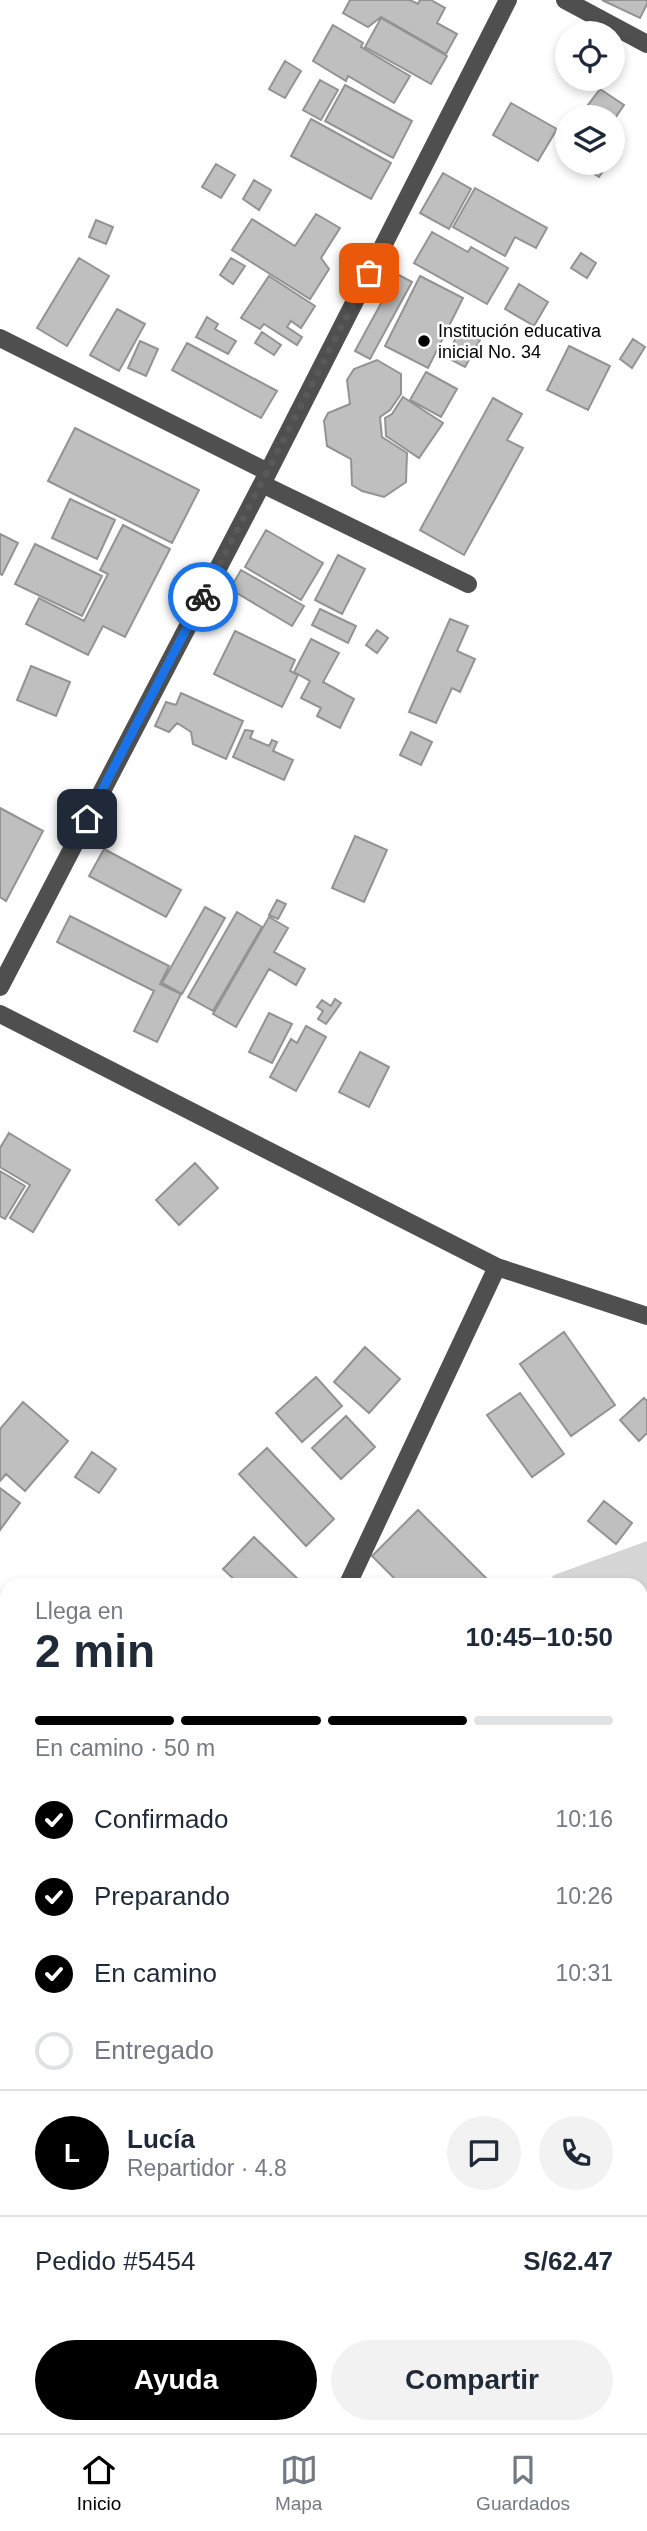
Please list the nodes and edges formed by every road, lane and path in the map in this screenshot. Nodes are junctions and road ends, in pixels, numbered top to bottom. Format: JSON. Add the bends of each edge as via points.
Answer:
{"nodes":[{"id":1,"x":508,"y":0,"type":"edge"},
{"id":2,"x":565,"y":0,"type":"edge"},
{"id":3,"x":647,"y":44,"type":"edge"},
{"id":4,"x":0,"y":338,"type":"edge"},
{"id":5,"x":265,"y":478,"type":"junction"},
{"id":6,"x":468,"y":584,"type":"dead end"},
{"id":7,"x":0,"y":987,"type":"edge"},
{"id":8,"x":0,"y":1014,"type":"edge"},
{"id":9,"x":497,"y":1267,"type":"junction"},
{"id":10,"x":647,"y":1316,"type":"edge"},
{"id":11,"x":351,"y":1578,"type":"edge"}],
"edges":[{"from":1,"to":5,"type":"street"},
{"from":2,"to":3,"type":"street"},
{"from":4,"to":5,"type":"street"},
{"from":5,"to":6,"type":"street"},
{"from":5,"to":7,"type":"street"},
{"from":8,"to":9,"type":"street"},
{"from":9,"to":10,"type":"street"},
{"from":9,"to":11,"type":"street"}]}
